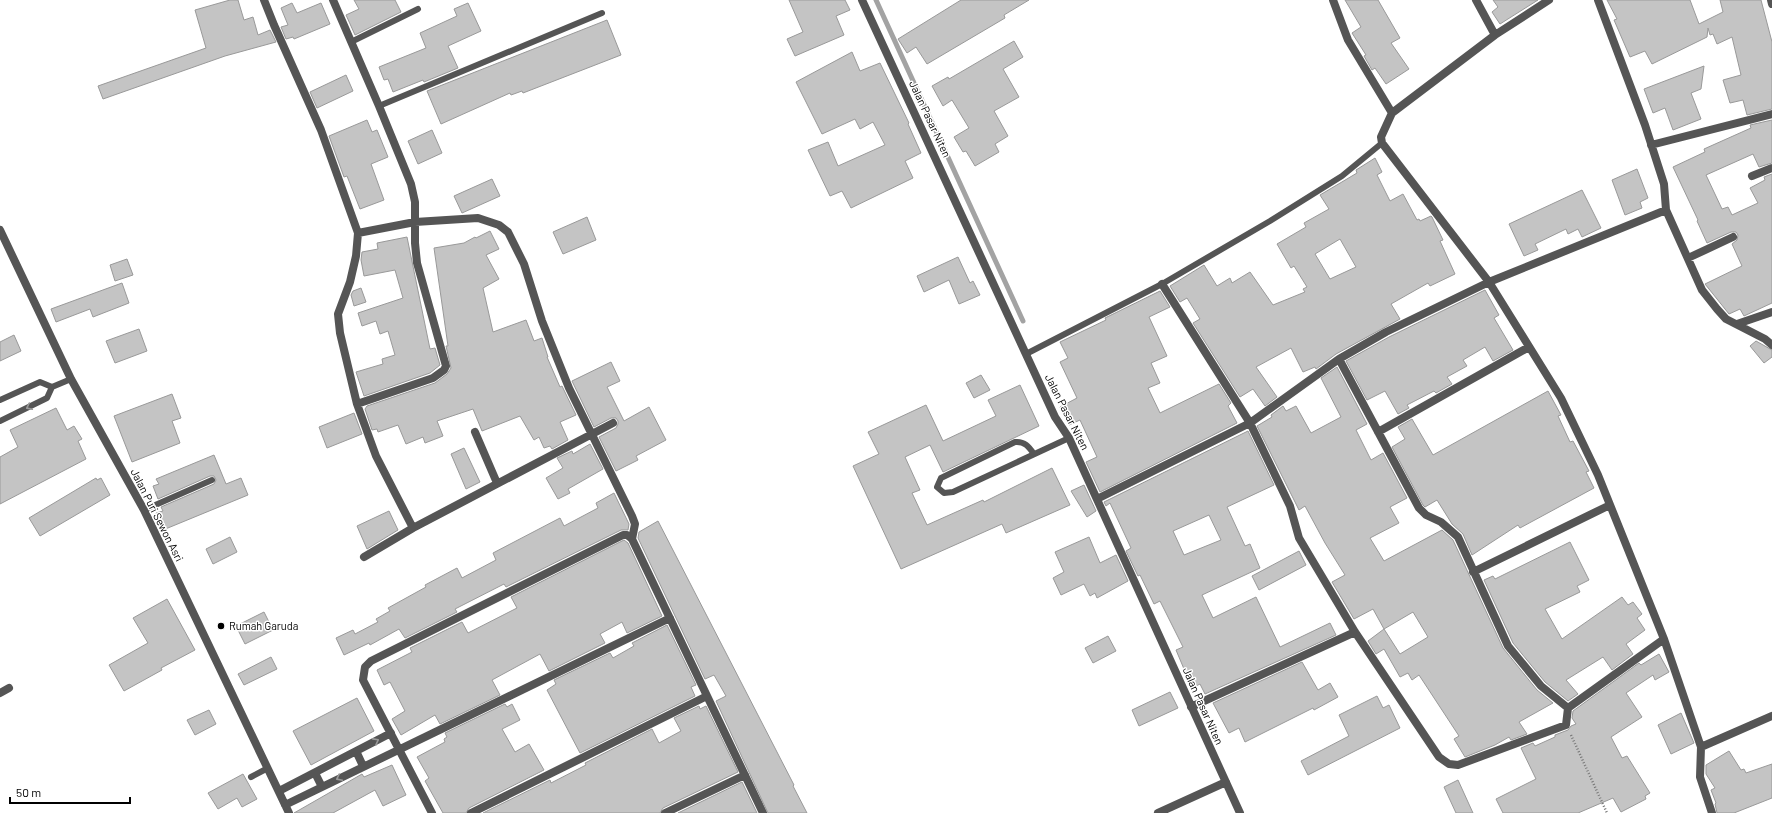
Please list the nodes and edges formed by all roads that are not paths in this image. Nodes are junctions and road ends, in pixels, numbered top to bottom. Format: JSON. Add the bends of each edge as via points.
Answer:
{"nodes":[{"id":1,"x":264,"y":0,"type":"edge"},
{"id":2,"x":332,"y":0,"type":"edge"},
{"id":3,"x":862,"y":0,"type":"edge"},
{"id":4,"x":1333,"y":0,"type":"edge"},
{"id":5,"x":1476,"y":0,"type":"edge"},
{"id":6,"x":1549,"y":0,"type":"edge"},
{"id":7,"x":1598,"y":0,"type":"edge"},
{"id":8,"x":1771,"y":0,"type":"edge"},
{"id":9,"x":1536,"y":4,"type":"edge"},
{"id":10,"x":1772,"y":4,"type":"edge"},
{"id":11,"x":418,"y":9,"type":"dead end"},
{"id":12,"x":602,"y":13,"type":"dead end"},
{"id":13,"x":1494,"y":35,"type":"junction"},
{"id":14,"x":351,"y":42,"type":"junction"},
{"id":15,"x":380,"y":106,"type":"junction"},
{"id":16,"x":1392,"y":113,"type":"junction"},
{"id":17,"x":1772,"y":114,"type":"edge"},
{"id":18,"x":1382,"y":140,"type":"junction"},
{"id":19,"x":1651,"y":144,"type":"junction"},
{"id":20,"x":1772,"y":168,"type":"edge"},
{"id":21,"x":1752,"y":176,"type":"dead end"},
{"id":22,"x":1666,"y":210,"type":"junction"},
{"id":23,"x":414,"y":222,"type":"junction"},
{"id":24,"x":0,"y":230,"type":"edge"},
{"id":25,"x":358,"y":233,"type":"junction"},
{"id":26,"x":1733,"y":237,"type":"dead end"},
{"id":27,"x":1688,"y":258,"type":"junction"},
{"id":28,"x":1488,"y":282,"type":"junction"},
{"id":29,"x":1162,"y":284,"type":"junction"},
{"id":30,"x":1772,"y":312,"type":"edge"},
{"id":31,"x":1737,"y":324,"type":"junction"},
{"id":32,"x":1772,"y":345,"type":"edge"},
{"id":33,"x":1529,"y":347,"type":"junction"},
{"id":34,"x":1026,"y":354,"type":"junction"},
{"id":35,"x":1339,"y":359,"type":"junction"},
{"id":36,"x":71,"y":379,"type":"junction"},
{"id":37,"x":52,"y":387,"type":"junction"},
{"id":38,"x":0,"y":400,"type":"edge"},
{"id":39,"x":358,"y":404,"type":"junction"},
{"id":40,"x":1,"y":418,"type":"edge"},
{"id":41,"x":613,"y":423,"type":"dead end"},
{"id":42,"x":1250,"y":423,"type":"junction"},
{"id":43,"x":475,"y":432,"type":"dead end"},
{"id":44,"x":1378,"y":432,"type":"junction"},
{"id":45,"x":590,"y":434,"type":"junction"},
{"id":46,"x":1069,"y":438,"type":"junction"},
{"id":47,"x":1034,"y":454,"type":"junction"},
{"id":48,"x":212,"y":480,"type":"dead end"},
{"id":49,"x":497,"y":483,"type":"junction"},
{"id":50,"x":1097,"y":499,"type":"junction"},
{"id":51,"x":1610,"y":505,"type":"junction"},
{"id":52,"x":144,"y":510,"type":"junction"},
{"id":53,"x":413,"y":528,"type":"junction"},
{"id":54,"x":632,"y":538,"type":"junction"},
{"id":55,"x":364,"y":557,"type":"dead end"},
{"id":56,"x":1473,"y":572,"type":"junction"},
{"id":57,"x":670,"y":618,"type":"junction"},
{"id":58,"x":1355,"y":632,"type":"junction"},
{"id":59,"x":1664,"y":639,"type":"junction"},
{"id":60,"x":9,"y":688,"type":"dead end"},
{"id":61,"x":0,"y":693,"type":"edge"},
{"id":62,"x":707,"y":696,"type":"junction"},
{"id":63,"x":1191,"y":707,"type":"junction"},
{"id":64,"x":1568,"y":708,"type":"junction"},
{"id":65,"x":1772,"y":716,"type":"edge"},
{"id":66,"x":391,"y":733,"type":"junction"},
{"id":67,"x":1701,"y":747,"type":"junction"},
{"id":68,"x":399,"y":749,"type":"junction"},
{"id":69,"x":356,"y":751,"type":"junction"},
{"id":70,"x":363,"y":766,"type":"junction"},
{"id":71,"x":268,"y":768,"type":"junction"},
{"id":72,"x":315,"y":773,"type":"junction"},
{"id":73,"x":745,"y":776,"type":"junction"},
{"id":74,"x":251,"y":777,"type":"dead end"},
{"id":75,"x":1226,"y":782,"type":"junction"},
{"id":76,"x":322,"y":787,"type":"junction"},
{"id":77,"x":279,"y":791,"type":"junction"},
{"id":78,"x":285,"y":805,"type":"junction"},
{"id":79,"x":289,"y":813,"type":"edge"},
{"id":80,"x":432,"y":813,"type":"edge"},
{"id":81,"x":472,"y":813,"type":"edge"},
{"id":82,"x":665,"y":813,"type":"edge"},
{"id":83,"x":763,"y":813,"type":"edge"},
{"id":84,"x":1158,"y":813,"type":"edge"},
{"id":85,"x":1240,"y":813,"type":"edge"},
{"id":86,"x":1712,"y":813,"type":"edge"}],
"edges":[{"from":1,"to":25,"type":"street","via":[[320,130]]},
{"from":2,"to":14,"type":"street"},
{"from":3,"to":34,"type":"street","name":"Jalan Pasar Niten"},
{"from":4,"to":16,"type":"street","via":[[1348,40]]},
{"from":5,"to":13,"type":"street"},
{"from":6,"to":9,"type":"street"},
{"from":7,"to":19,"type":"street"},
{"from":8,"to":10,"type":"street"},
{"from":9,"to":13,"type":"street"},
{"from":11,"to":14,"type":"lane"},
{"from":12,"to":15,"type":"lane"},
{"from":13,"to":16,"type":"street"},
{"from":14,"to":15,"type":"street"},
{"from":15,"to":23,"type":"street","via":[[412,184],[415,202]]},
{"from":16,"to":18,"type":"street"},
{"from":17,"to":19,"type":"street"},
{"from":18,"to":28,"type":"street"},
{"from":18,"to":29,"type":"lane","via":[[1342,176]]},
{"from":19,"to":22,"type":"street","via":[[1664,184]]},
{"from":20,"to":21,"type":"street"},
{"from":22,"to":27,"type":"street"},
{"from":22,"to":28,"type":"street"},
{"from":23,"to":25,"type":"street"},
{"from":23,"to":39,"type":"street","via":[[417,263],[446,366],[433,378]]},
{"from":23,"to":45,"type":"street","via":[[478,218],[498,225],[508,232],[524,264],[542,321]]},
{"from":24,"to":36,"type":"street","name":"Jalan Puri Sewon Asri"},
{"from":25,"to":39,"type":"street","via":[[350,282],[338,314],[340,333]]},
{"from":26,"to":27,"type":"street"},
{"from":27,"to":31,"type":"street","via":[[1702,290],[1716,309],[1726,319]]},
{"from":28,"to":33,"type":"street"},
{"from":28,"to":35,"type":"street","via":[[1386,332]]},
{"from":29,"to":34,"type":"lane"},
{"from":29,"to":42,"type":"street"},
{"from":30,"to":31,"type":"street"},
{"from":31,"to":32,"type":"street","via":[[1766,339]]},
{"from":33,"to":44,"type":"street"},
{"from":33,"to":51,"type":"street","via":[[1561,398]]},
{"from":34,"to":46,"type":"street","name":"Jalan Pasar Niten","via":[[1055,417]]},
{"from":35,"to":42,"type":"street"},
{"from":35,"to":44,"type":"street"},
{"from":36,"to":37,"type":"lane"},
{"from":36,"to":52,"type":"street","name":"Jalan Puri Sewon Asri"},
{"from":37,"to":38,"type":"lane","via":[[40,382]]},
{"from":37,"to":40,"type":"lane","one_way":true,"via":[[46,398]]},
{"from":39,"to":53,"type":"street","via":[[376,456]]},
{"from":41,"to":45,"type":"street"},
{"from":42,"to":50,"type":"street"},
{"from":42,"to":58,"type":"street","via":[[1290,506],[1299,538]]},
{"from":43,"to":49,"type":"street"},
{"from":44,"to":56,"type":"street","via":[[1419,508],[1458,537]]},
{"from":45,"to":49,"type":"street"},
{"from":45,"to":54,"type":"street","via":[[632,516]]},
{"from":46,"to":47,"type":"lane"},
{"from":46,"to":50,"type":"street","name":"Jalan Pasar Niten"},
{"from":47,"to":47,"type":"lane","via":[[953,492],[944,493],[937,487],[941,478],[1015,442],[1027,444]]},
{"from":48,"to":52,"type":"lane"},
{"from":49,"to":53,"type":"street"},
{"from":50,"to":63,"type":"street","name":"Jalan Pasar Niten"},
{"from":51,"to":56,"type":"street"},
{"from":51,"to":59,"type":"street"},
{"from":52,"to":71,"type":"street","name":"Jalan Puri Sewon Asri"},
{"from":53,"to":55,"type":"street"},
{"from":54,"to":57,"type":"street"},
{"from":54,"to":66,"type":"street","via":[[623,535],[371,661],[365,667],[363,680]]},
{"from":56,"to":64,"type":"street","via":[[1508,646],[1540,686]]},
{"from":57,"to":62,"type":"street"},
{"from":57,"to":68,"type":"street"},
{"from":58,"to":63,"type":"street"},
{"from":58,"to":64,"type":"street","via":[[1439,757],[1449,764],[1458,765],[1566,725]]},
{"from":59,"to":64,"type":"street"},
{"from":59,"to":67,"type":"street"},
{"from":60,"to":61,"type":"street"},
{"from":62,"to":73,"type":"street"},
{"from":62,"to":81,"type":"street"},
{"from":63,"to":75,"type":"street","name":"Jalan Pasar Niten"},
{"from":65,"to":67,"type":"street"},
{"from":66,"to":68,"type":"street"},
{"from":69,"to":66,"type":"street","one_way":true},
{"from":67,"to":86,"type":"street","via":[[1700,777]]},
{"from":68,"to":70,"type":"street"},
{"from":68,"to":80,"type":"street"},
{"from":69,"to":70,"type":"street"},
{"from":69,"to":72,"type":"street"},
{"from":70,"to":76,"type":"street","one_way":true},
{"from":71,"to":74,"type":"lane"},
{"from":71,"to":77,"type":"street","name":"Jalan Puri Sewon Asri"},
{"from":72,"to":76,"type":"street"},
{"from":72,"to":77,"type":"street"},
{"from":73,"to":82,"type":"street"},
{"from":73,"to":83,"type":"street"},
{"from":75,"to":84,"type":"street"},
{"from":75,"to":85,"type":"street","name":"Jalan Pasar Niten"},
{"from":76,"to":78,"type":"street"},
{"from":77,"to":78,"type":"street","name":"Jalan Puri Sewon Asri"},
{"from":78,"to":79,"type":"street","name":"Jalan Puri Sewon Asri"}]}
